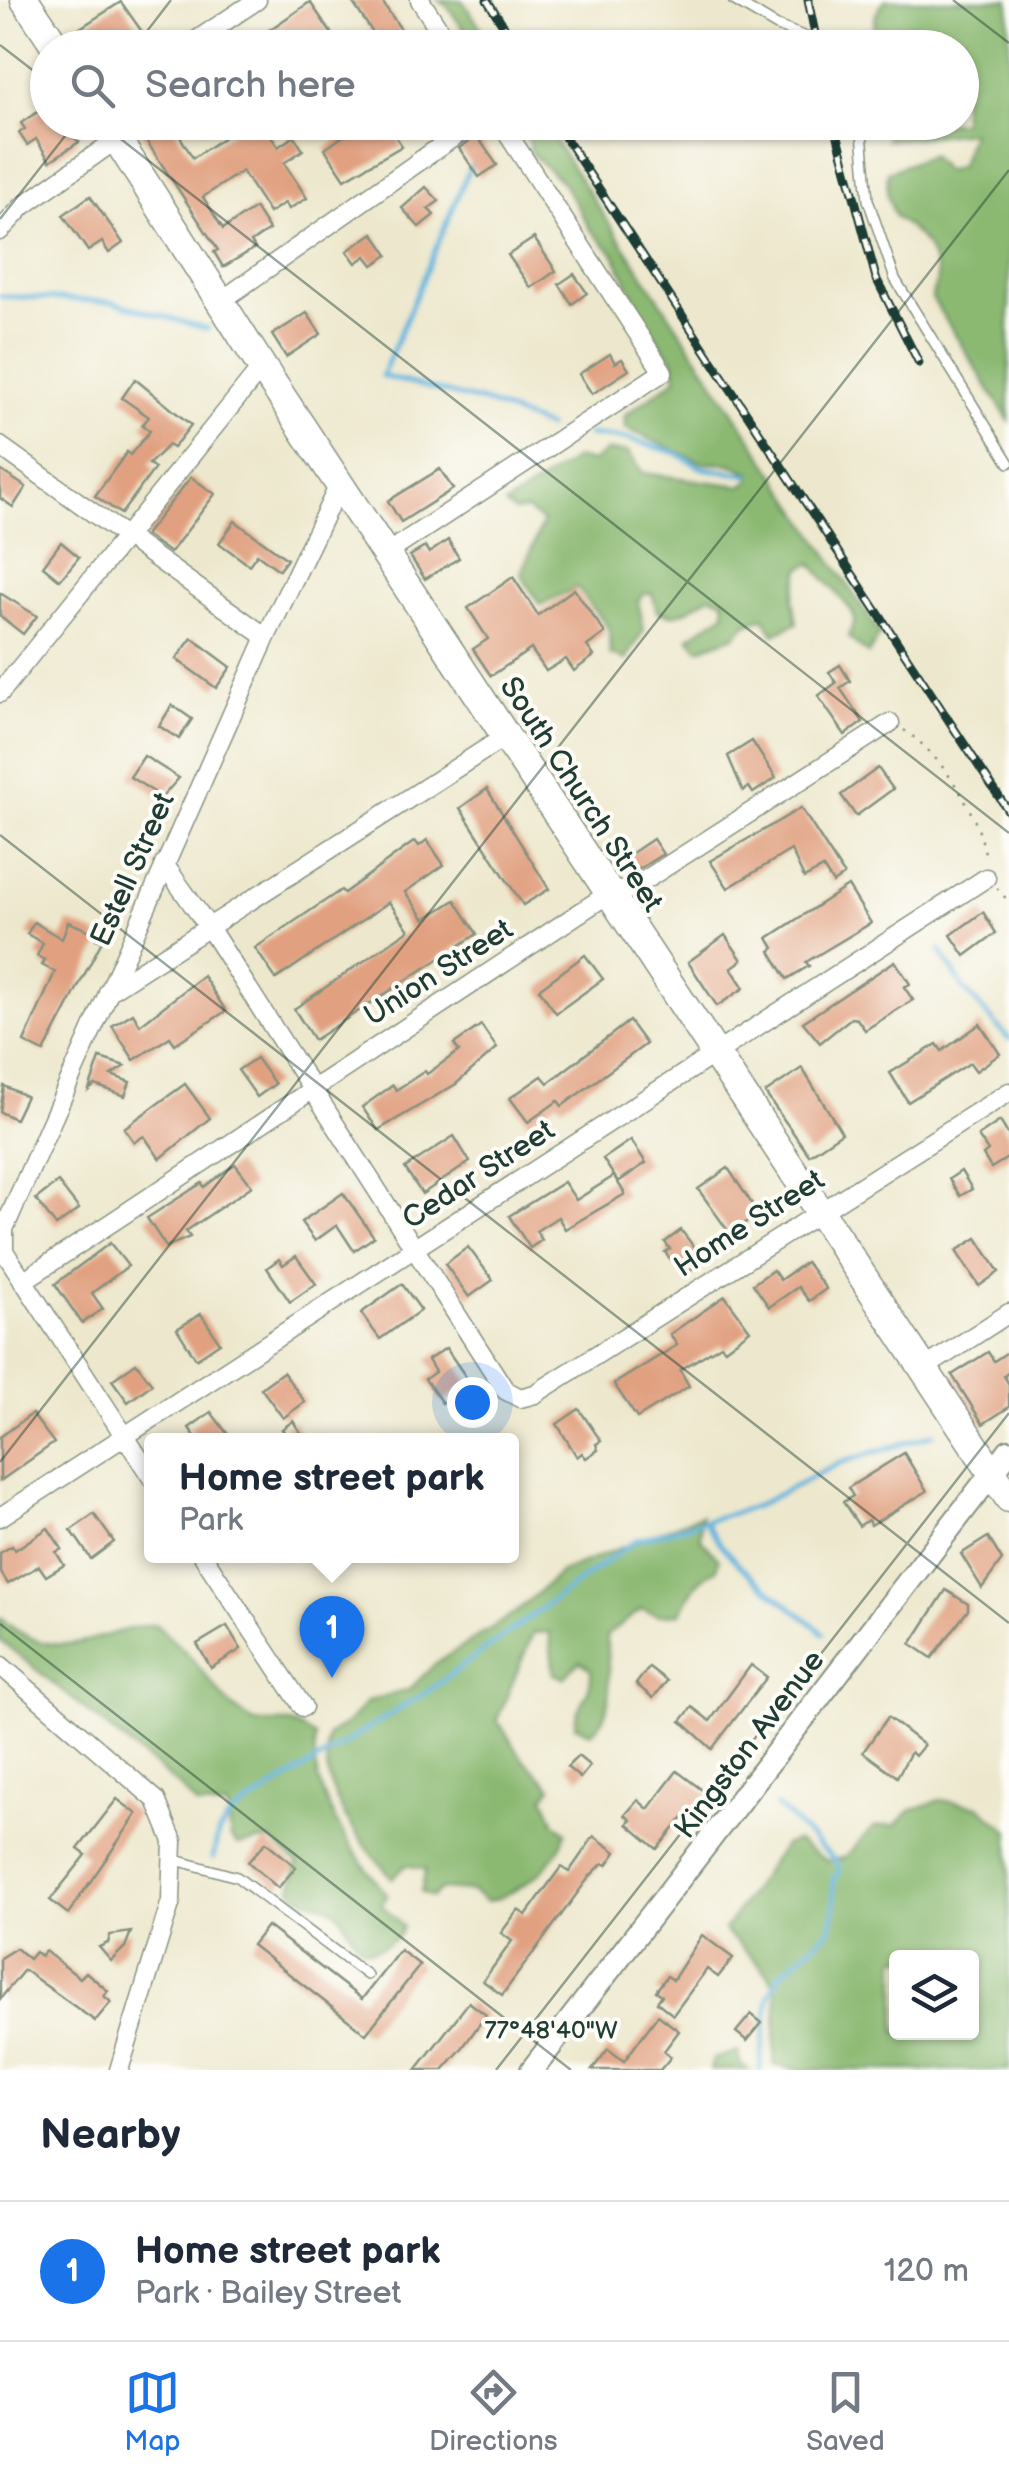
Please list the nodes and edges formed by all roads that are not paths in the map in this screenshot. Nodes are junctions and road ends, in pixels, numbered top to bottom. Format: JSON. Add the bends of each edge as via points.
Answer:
{"nodes":[{"id":1,"x":25,"y":0,"type":"edge"},
{"id":2,"x":257,"y":0,"type":"edge"},
{"id":3,"x":420,"y":0,"type":"edge"},
{"id":4,"x":733,"y":0,"type":"edge"},
{"id":5,"x":45,"y":30,"type":"edge"},
{"id":6,"x":212,"y":30,"type":"edge"},
{"id":7,"x":439,"y":30,"type":"edge"},
{"id":8,"x":787,"y":30,"type":"edge"},
{"id":9,"x":100,"y":140,"type":"edge"},
{"id":10,"x":117,"y":140,"type":"edge"},
{"id":11,"x":449,"y":140,"type":"edge"},
{"id":12,"x":512,"y":140,"type":"edge"},
{"id":13,"x":862,"y":140,"type":"edge"},
{"id":14,"x":0,"y":232,"type":"edge"},
{"id":15,"x":221,"y":301,"type":"junction"},
{"id":16,"x":262,"y":367,"type":"junction"},
{"id":17,"x":0,"y":446,"type":"edge"},
{"id":18,"x":1009,"y":463,"type":"edge"},
{"id":19,"x":340,"y":483,"type":"junction"},
{"id":20,"x":125,"y":534,"type":"junction"},
{"id":21,"x":387,"y":553,"type":"junction"},
{"id":22,"x":266,"y":637,"type":"junction"},
{"id":23,"x":0,"y":693,"type":"edge"},
{"id":24,"x":890,"y":723,"type":"road end"},
{"id":25,"x":506,"y":736,"type":"junction"},
{"id":26,"x":164,"y":864,"type":"junction"},
{"id":27,"x":986,"y":878,"type":"road end"},
{"id":28,"x":608,"y":894,"type":"junction"},
{"id":29,"x":210,"y":928,"type":"junction"},
{"id":30,"x":108,"y":992,"type":"junction"},
{"id":31,"x":714,"y":1052,"type":"junction"},
{"id":32,"x":311,"y":1087,"type":"junction"},
{"id":33,"x":1009,"y":1092,"type":"edge"},
{"id":34,"x":820,"y":1210,"type":"junction"},
{"id":35,"x":416,"y":1247,"type":"junction"},
{"id":36,"x":2,"y":1252,"type":"edge"},
{"id":37,"x":23,"y":1280,"type":"junction"},
{"id":38,"x":1009,"y":1313,"type":"edge"},
{"id":39,"x":923,"y":1369,"type":"junction"},
{"id":40,"x":123,"y":1434,"type":"junction"},
{"id":41,"x":1001,"y":1462,"type":"edge"},
{"id":42,"x":144,"y":1466,"type":"edge"},
{"id":43,"x":1009,"y":1498,"type":"edge"},
{"id":44,"x":0,"y":1517,"type":"edge"},
{"id":45,"x":208,"y":1563,"type":"edge"},
{"id":46,"x":0,"y":1665,"type":"edge"},
{"id":47,"x":304,"y":1707,"type":"dead end"},
{"id":48,"x":176,"y":1860,"type":"junction"},
{"id":49,"x":366,"y":1976,"type":"dead end"},
{"id":50,"x":119,"y":2070,"type":"edge"},
{"id":51,"x":532,"y":2070,"type":"edge"}],
"edges":[{"from":1,"to":5,"type":"main road"},
{"from":2,"to":6,"type":"street"},
{"from":3,"to":7,"type":"street"},
{"from":4,"to":8,"type":"lane"},
{"from":9,"to":14,"type":"street"},
{"from":10,"to":15,"type":"main road","name":"South Church Street"},
{"from":11,"to":15,"type":"street"},
{"from":12,"to":21,"type":"street","via":[[663,372]]},
{"from":13,"to":18,"type":"lane","via":[[868,200],[884,252],[910,309]]},
{"from":15,"to":16,"type":"main road","name":"South Church Street"},
{"from":16,"to":19,"type":"main road","name":"South Church Street"},
{"from":16,"to":20,"type":"street"},
{"from":17,"to":20,"type":"street"},
{"from":19,"to":21,"type":"main road","name":"South Church Street"},
{"from":19,"to":22,"type":"street","name":"Estell Street"},
{"from":20,"to":22,"type":"street"},
{"from":20,"to":23,"type":"street"},
{"from":21,"to":25,"type":"main road","name":"South Church Street"},
{"from":22,"to":26,"type":"street","name":"Estell Street"},
{"from":24,"to":28,"type":"street","name":"Union Street","via":[[632,889]]},
{"from":25,"to":28,"type":"main road","name":"South Church Street"},
{"from":25,"to":29,"type":"street"},
{"from":26,"to":29,"type":"street"},
{"from":26,"to":30,"type":"street","name":"Estell Street"},
{"from":27,"to":31,"type":"street","name":"Cedar Street"},
{"from":28,"to":31,"type":"main road","name":"South Church Street"},
{"from":28,"to":32,"type":"street","name":"Union Street"},
{"from":29,"to":30,"type":"street"},
{"from":29,"to":32,"type":"street"},
{"from":30,"to":36,"type":"street","name":"Estell Street","via":[[4,1229]]},
{"from":31,"to":34,"type":"main road","name":"South Church Street"},
{"from":31,"to":35,"type":"street","name":"Cedar Street"},
{"from":32,"to":35,"type":"street"},
{"from":32,"to":37,"type":"street","name":"Union Street"},
{"from":33,"to":34,"type":"street","name":"Home Street"},
{"from":34,"to":35,"type":"street","name":"Home Street","via":[[520,1398],[505,1390]]},
{"from":34,"to":39,"type":"main road","name":"South Church Street"},
{"from":35,"to":40,"type":"street","name":"Cedar Street"},
{"from":36,"to":37,"type":"street","name":"Estell Street"},
{"from":37,"to":40,"type":"street","name":"Estell Street"},
{"from":38,"to":39,"type":"street"},
{"from":39,"to":41,"type":"main road","name":"South Church Street"},
{"from":40,"to":42,"type":"street","name":"Estell Street"},
{"from":40,"to":44,"type":"street","name":"Cedar Street"},
{"from":41,"to":43,"type":"main road","name":"South Church Street"},
{"from":41,"to":51,"type":"street","name":"Kingston Avenue"},
{"from":45,"to":47,"type":"street"},
{"from":46,"to":48,"type":"street","via":[[156,1800]]},
{"from":48,"to":49,"type":"lane","via":[[237,1878]]},
{"from":48,"to":50,"type":"street","via":[[171,1901]]}]}
